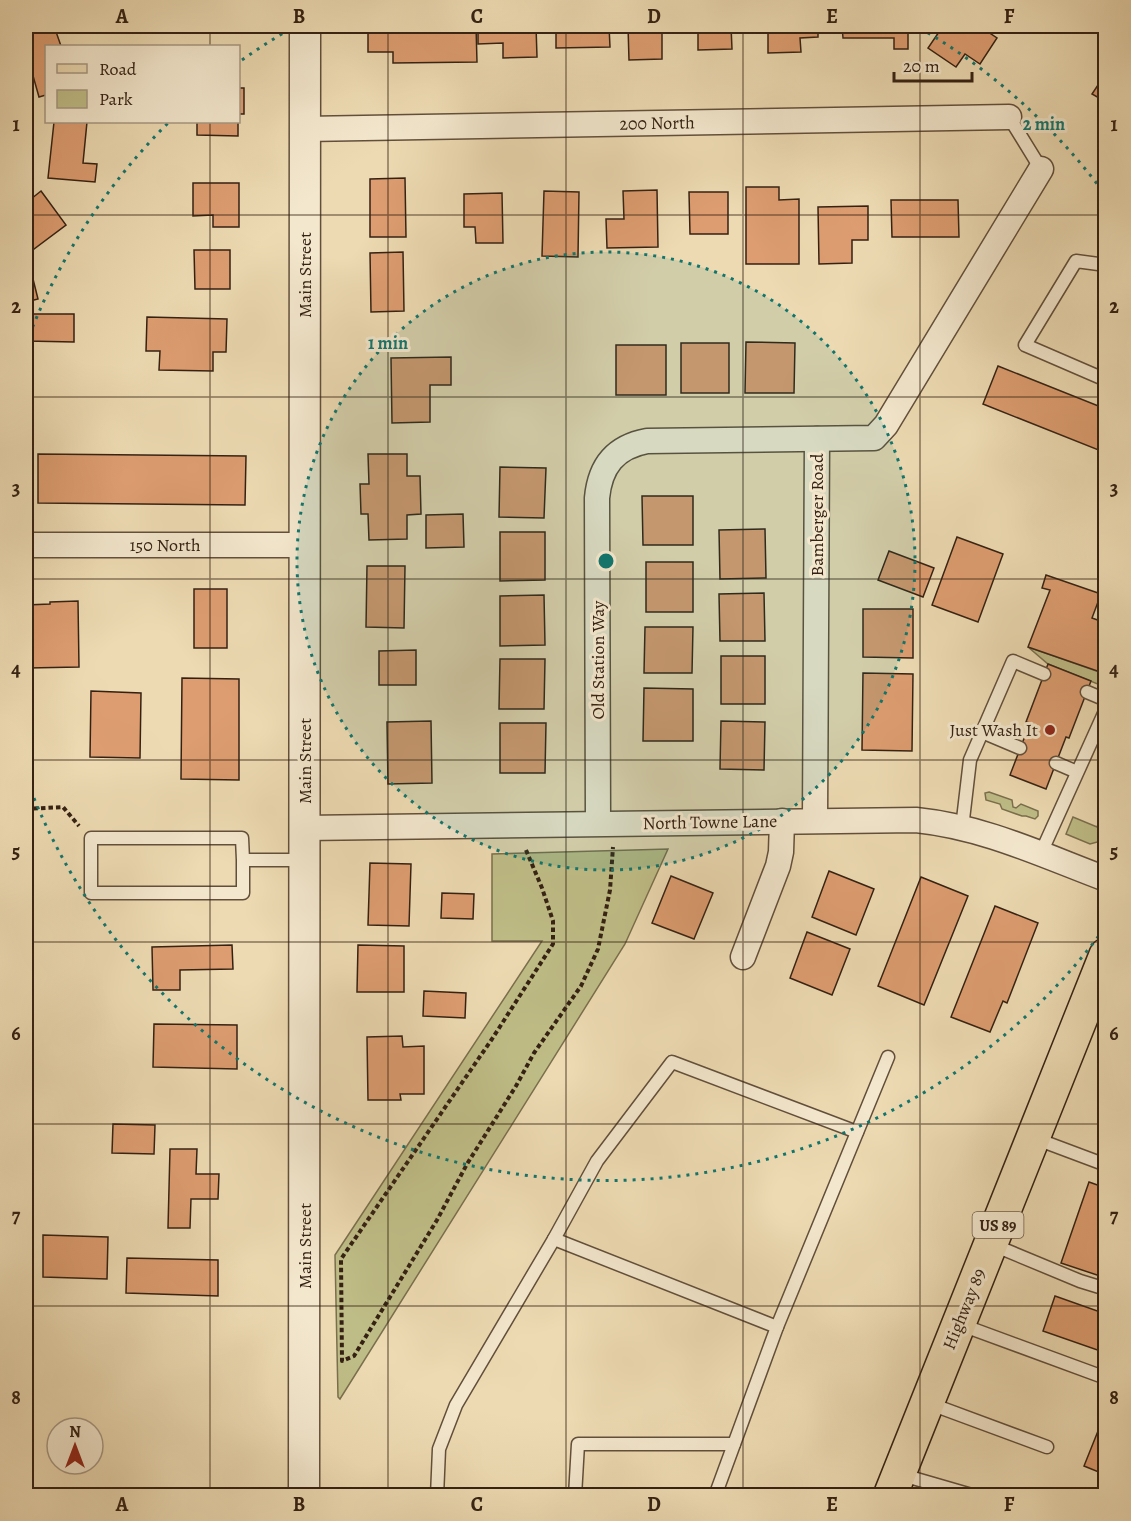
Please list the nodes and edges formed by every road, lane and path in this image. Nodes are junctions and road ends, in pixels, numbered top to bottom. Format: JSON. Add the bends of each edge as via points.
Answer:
{"nodes":[{"id":1,"x":304,"y":26,"type":"edge"},
{"id":2,"x":1009,"y":117,"type":"joint"},
{"id":3,"x":305,"y":129,"type":"junction"},
{"id":4,"x":1041,"y":169,"type":"joint"},
{"id":5,"x":1106,"y":265,"type":"edge"},
{"id":6,"x":1106,"y":380,"type":"edge"},
{"id":7,"x":817,"y":439,"type":"junction"},
{"id":8,"x":26,"y":545,"type":"edge"},
{"id":9,"x":305,"y":545,"type":"junction"},
{"id":10,"x":1044,"y":674,"type":"dead end"},
{"id":11,"x":1087,"y":692,"type":"dead end"},
{"id":12,"x":1106,"y":700,"type":"edge"},
{"id":13,"x":1106,"y":709,"type":"edge"},
{"id":14,"x":982,"y":732,"type":"junction"},
{"id":15,"x":1020,"y":748,"type":"dead end"},
{"id":16,"x":1056,"y":763,"type":"dead end"},
{"id":17,"x":1077,"y":772,"type":"junction"},
{"id":18,"x":63,"y":807,"type":"dead end"},
{"id":19,"x":26,"y":809,"type":"edge"},
{"id":20,"x":815,"y":820,"type":"junction"},
{"id":21,"x":782,"y":821,"type":"junction"},
{"id":22,"x":598,"y":823,"type":"junction"},
{"id":23,"x":305,"y":828,"type":"junction"},
{"id":24,"x":962,"y":828,"type":"junction"},
{"id":25,"x":524,"y":847,"type":"dead end"},
{"id":26,"x":613,"y":847,"type":"dead end"},
{"id":27,"x":1041,"y":854,"type":"junction"},
{"id":28,"x":243,"y":860,"type":"junction"},
{"id":29,"x":305,"y":860,"type":"junction"},
{"id":30,"x":1106,"y":879,"type":"edge"},
{"id":31,"x":1106,"y":955,"type":"edge"},
{"id":32,"x":743,"y":957,"type":"dead end"},
{"id":33,"x":888,"y":1057,"type":"dead end"},
{"id":34,"x":857,"y":1132,"type":"junction"},
{"id":35,"x":1033,"y":1137,"type":"junction"},
{"id":36,"x":1106,"y":1164,"type":"edge"},
{"id":37,"x":554,"y":1239,"type":"junction"},
{"id":38,"x":990,"y":1244,"type":"junction"},
{"id":39,"x":1106,"y":1289,"type":"edge"},
{"id":40,"x":958,"y":1324,"type":"junction"},
{"id":41,"x":777,"y":1327,"type":"junction"},
{"id":42,"x":1106,"y":1378,"type":"edge"},
{"id":43,"x":927,"y":1403,"type":"junction"},
{"id":44,"x":734,"y":1444,"type":"junction"},
{"id":45,"x":1047,"y":1447,"type":"dead end"},
{"id":46,"x":894,"y":1485,"type":"edge"},
{"id":47,"x":304,"y":1496,"type":"edge"},
{"id":48,"x":437,"y":1496,"type":"edge"},
{"id":49,"x":575,"y":1496,"type":"edge"},
{"id":50,"x":715,"y":1496,"type":"edge"},
{"id":51,"x":975,"y":1496,"type":"edge"}],
"edges":[{"from":1,"to":3,"type":"street","name":"Main Street"},
{"from":2,"to":3,"type":"street","name":"200 North"},
{"from":2,"to":4,"type":"lane"},
{"from":3,"to":9,"type":"street","name":"Main Street"},
{"from":4,"to":7,"type":"street","name":"Bamberger Road","via":[[886,425],[874,438]]},
{"from":5,"to":6,"type":"lane","via":[[1076,261],[1025,345]]},
{"from":7,"to":20,"type":"street","name":"Bamberger Road"},
{"from":7,"to":22,"type":"street","name":"Old Station Way","via":[[647,441],[627,447],[604,468],[597,498]]},
{"from":8,"to":9,"type":"street","name":"150 North"},
{"from":9,"to":23,"type":"street","name":"Main Street"},
{"from":10,"to":14,"type":"lane","via":[[1012,661]]},
{"from":11,"to":12,"type":"lane"},
{"from":13,"to":17,"type":"lane"},
{"from":14,"to":15,"type":"lane"},
{"from":14,"to":24,"type":"lane","via":[[970,760]]},
{"from":16,"to":17,"type":"lane"},
{"from":17,"to":27,"type":"lane"},
{"from":18,"to":19,"type":"path"},
{"from":20,"to":21,"type":"street","name":"North Towne Lane"},
{"from":20,"to":24,"type":"street","name":"North Towne Lane","via":[[916,819]]},
{"from":21,"to":22,"type":"street","name":"North Towne Lane"},
{"from":21,"to":32,"type":"street","via":[[778,866]]},
{"from":22,"to":23,"type":"street","name":"North Towne Lane"},
{"from":23,"to":29,"type":"street","name":"Main Street"},
{"from":24,"to":27,"type":"street","name":"North Towne Lane"},
{"from":25,"to":26,"type":"path","via":[[553,921],[553,944],[341,1259],[342,1361],[354,1356],[534,1053],[581,986],[598,949],[610,890]]},
{"from":27,"to":30,"type":"street","name":"North Towne Lane"},
{"from":28,"to":28,"type":"lane","via":[[243,893],[91,893],[91,838],[242,838]]},
{"from":28,"to":29,"type":"lane"},
{"from":29,"to":47,"type":"street","name":"Main Street"},
{"from":31,"to":35,"type":"main road","name":"Highway 89","number":"US 89"},
{"from":33,"to":34,"type":"lane"},
{"from":34,"to":37,"type":"lane","via":[[672,1062],[597,1161]]},
{"from":34,"to":41,"type":"lane"},
{"from":35,"to":36,"type":"lane"},
{"from":35,"to":38,"type":"main road","name":"Highway 89","number":"US 89"},
{"from":37,"to":41,"type":"lane"},
{"from":37,"to":48,"type":"lane","via":[[456,1405],[439,1449]]},
{"from":38,"to":39,"type":"lane"},
{"from":38,"to":40,"type":"main road","name":"Highway 89","number":"US 89"},
{"from":40,"to":42,"type":"lane"},
{"from":40,"to":43,"type":"main road","name":"Highway 89","number":"US 89"},
{"from":41,"to":44,"type":"lane"},
{"from":43,"to":45,"type":"lane"},
{"from":43,"to":46,"type":"main road","name":"Highway 89","number":"US 89"},
{"from":44,"to":49,"type":"lane","via":[[578,1444]]},
{"from":44,"to":50,"type":"lane"},
{"from":46,"to":51,"type":"lane"}]}
